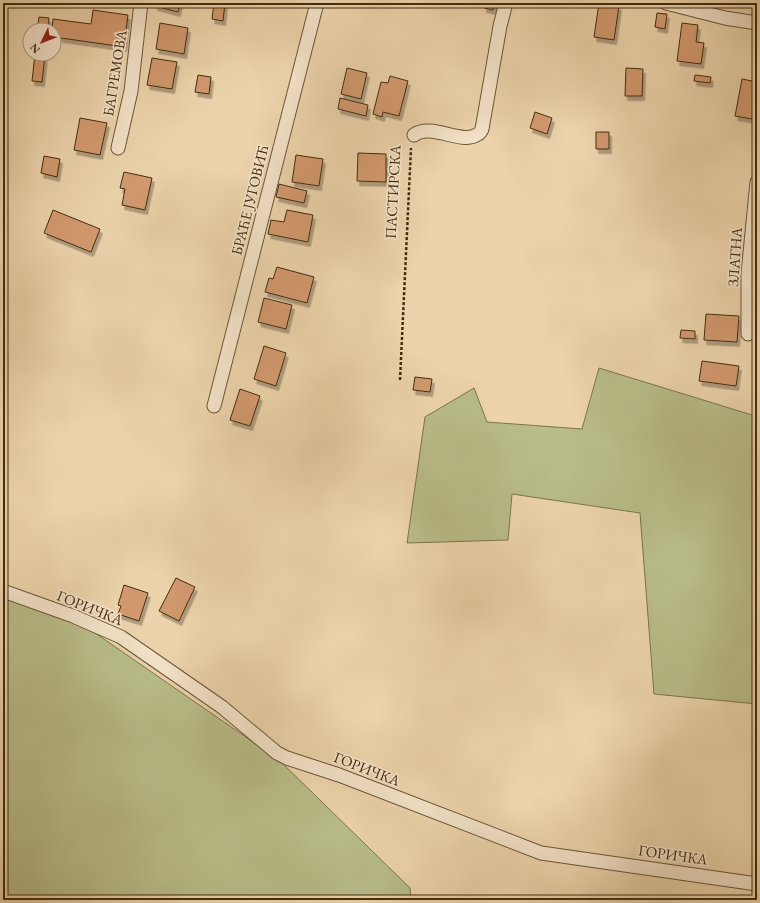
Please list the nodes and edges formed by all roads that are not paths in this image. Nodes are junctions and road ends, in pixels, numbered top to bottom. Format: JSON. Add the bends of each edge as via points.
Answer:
{"nodes":[{"id":1,"x":141,"y":3,"type":"edge"},
{"id":2,"x":317,"y":3,"type":"edge"},
{"id":3,"x":506,"y":3,"type":"edge"},
{"id":4,"x":666,"y":3,"type":"edge"},
{"id":5,"x":757,"y":23,"type":"edge"},
{"id":6,"x":414,"y":136,"type":"road end"},
{"id":7,"x":118,"y":148,"type":"dead end"},
{"id":8,"x":757,"y":182,"type":"edge"},
{"id":9,"x":748,"y":334,"type":"dead end"},
{"id":10,"x":214,"y":406,"type":"dead end"},
{"id":11,"x":3,"y":591,"type":"edge"},
{"id":12,"x":757,"y":884,"type":"edge"}],
"edges":[{"from":1,"to":7,"type":"street","name":"БАГРЕМОВА","via":[[131,91]]},
{"from":2,"to":10,"type":"street","name":"БРАЋЕ ЈУГОВИЋ"},
{"from":3,"to":6,"type":"street","name":"ПАСТИРСКА","via":[[479,134],[467,137],[429,131],[419,132]]},
{"from":4,"to":5,"type":"street"},
{"from":8,"to":9,"type":"street","name":"ЗЛАТНА","via":[[748,273]]},
{"from":11,"to":12,"type":"street","name":"ГОРИЧКА","via":[[73,616],[121,637],[222,707],[277,753],[287,758],[340,775],[541,853]]}]}
